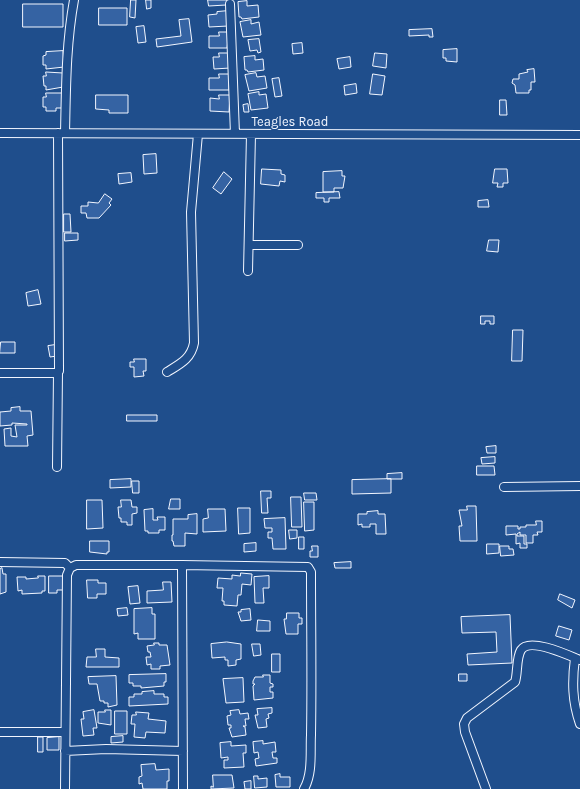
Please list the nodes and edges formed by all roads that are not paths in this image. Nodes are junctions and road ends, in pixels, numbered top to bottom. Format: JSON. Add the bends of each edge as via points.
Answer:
{"nodes":[{"id":1,"x":74,"y":0,"type":"edge"},
{"id":2,"x":230,"y":4,"type":"dead end"},
{"id":3,"x":0,"y":133,"type":"edge"},
{"id":4,"x":62,"y":133,"type":"junction"},
{"id":5,"x":198,"y":134,"type":"junction"},
{"id":6,"x":235,"y":134,"type":"junction"},
{"id":7,"x":251,"y":134,"type":"junction"},
{"id":8,"x":580,"y":135,"type":"edge"},
{"id":9,"x":249,"y":245,"type":"junction"},
{"id":10,"x":298,"y":245,"type":"dead end"},
{"id":11,"x":248,"y":271,"type":"dead end"},
{"id":12,"x":58,"y":372,"type":"junction"},
{"id":13,"x":167,"y":372,"type":"dead end"},
{"id":14,"x":0,"y":373,"type":"edge"},
{"id":15,"x":57,"y":467,"type":"dead end"},
{"id":16,"x":580,"y":486,"type":"edge"},
{"id":17,"x":504,"y":487,"type":"dead end"},
{"id":18,"x":0,"y":562,"type":"edge"},
{"id":19,"x":182,"y":565,"type":"junction"},
{"id":20,"x":70,"y":568,"type":"junction"},
{"id":21,"x":578,"y":659,"type":"edge"},
{"id":22,"x":580,"y":724,"type":"edge"},
{"id":23,"x":0,"y":732,"type":"edge"},
{"id":24,"x":65,"y":732,"type":"junction"},
{"id":25,"x":65,"y":751,"type":"junction"},
{"id":26,"x":183,"y":751,"type":"junction"},
{"id":27,"x":64,"y":789,"type":"edge"},
{"id":28,"x":183,"y":789,"type":"edge"},
{"id":29,"x":304,"y":789,"type":"edge"},
{"id":30,"x":486,"y":789,"type":"edge"}],
"edges":[{"from":1,"to":4,"type":"street"},
{"from":2,"to":6,"type":"street"},
{"from":3,"to":4,"type":"street","name":"Teagles Road"},
{"from":4,"to":5,"type":"street","name":"Teagles Road"},
{"from":4,"to":12,"type":"street"},
{"from":5,"to":6,"type":"street","name":"Teagles Road"},
{"from":5,"to":13,"type":"street","via":[[191,212],[193,351],[188,358]]},
{"from":6,"to":7,"type":"street","name":"Teagles Road"},
{"from":7,"to":8,"type":"street","name":"Teagles Road"},
{"from":7,"to":9,"type":"street"},
{"from":9,"to":10,"type":"street"},
{"from":9,"to":11,"type":"street"},
{"from":12,"to":14,"type":"street"},
{"from":12,"to":15,"type":"street"},
{"from":16,"to":17,"type":"street"},
{"from":18,"to":20,"type":"street","via":[[65,564]]},
{"from":19,"to":20,"type":"street","via":[[76,565]]},
{"from":19,"to":26,"type":"street"},
{"from":19,"to":29,"type":"street","via":[[308,567],[311,572],[310,768],[309,779]]},
{"from":20,"to":24,"type":"street","via":[[67,574]]},
{"from":21,"to":22,"type":"street","via":[[572,681]]},
{"from":21,"to":30,"type":"street","via":[[532,644],[525,647],[520,651],[515,682],[467,718],[464,724],[465,732]]},
{"from":23,"to":24,"type":"street"},
{"from":24,"to":25,"type":"street"},
{"from":25,"to":26,"type":"street"},
{"from":25,"to":27,"type":"street"},
{"from":26,"to":28,"type":"street"}]}
